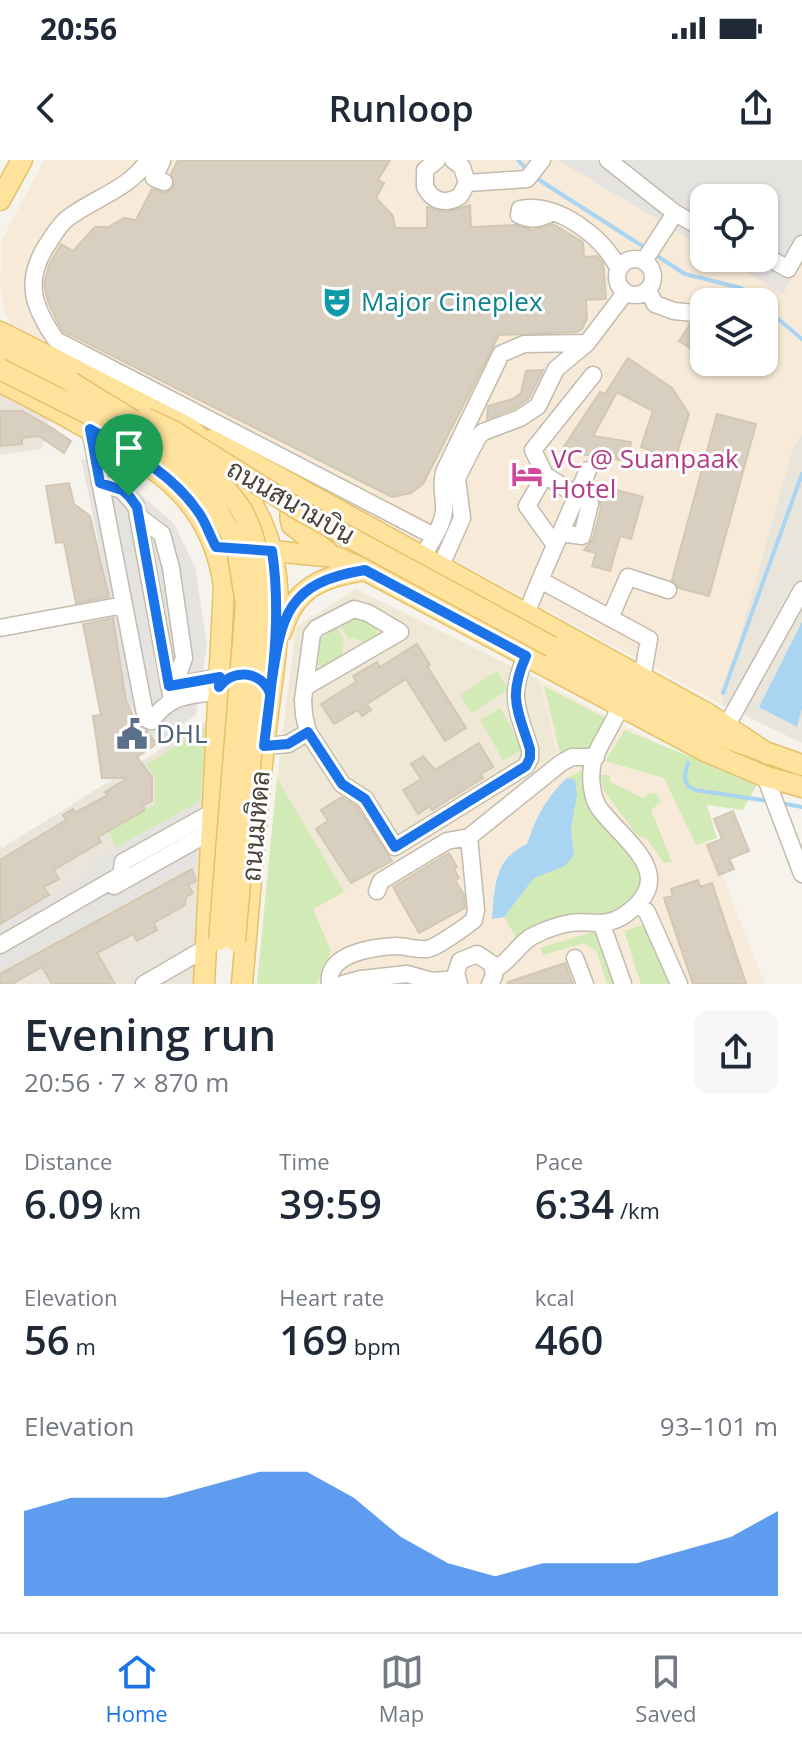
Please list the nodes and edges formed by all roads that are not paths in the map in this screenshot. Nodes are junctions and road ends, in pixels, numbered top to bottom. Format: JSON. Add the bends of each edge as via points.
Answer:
{"nodes":[{"id":1,"x":22,"y":160,"type":"edge"},
{"id":2,"x":453,"y":160,"type":"edge"},
{"id":3,"x":608,"y":160,"type":"edge"},
{"id":4,"x":434,"y":161,"type":"edge"},
{"id":5,"x":541,"y":161,"type":"edge"},
{"id":6,"x":154,"y":163,"type":"edge"},
{"id":7,"x":625,"y":166,"type":"edge"},
{"id":8,"x":164,"y":182,"type":"dead end"},
{"id":9,"x":467,"y":183,"type":"junction"},
{"id":10,"x":0,"y":200,"type":"edge"},
{"id":11,"x":553,"y":212,"type":"dead end"},
{"id":12,"x":675,"y":213,"type":"junction"},
{"id":13,"x":690,"y":221,"type":"edge"},
{"id":14,"x":802,"y":244,"type":"edge"},
{"id":15,"x":644,"y":261,"type":"junction"},
{"id":16,"x":778,"y":263,"type":"edge"},
{"id":17,"x":619,"y":269,"type":"junction"},
{"id":18,"x":648,"y":290,"type":"junction"},
{"id":19,"x":625,"y":293,"type":"junction"},
{"id":20,"x":690,"y":313,"type":"edge"},
{"id":21,"x":2,"y":334,"type":"edge"},
{"id":22,"x":587,"y":343,"type":"junction"},
{"id":23,"x":0,"y":369,"type":"edge"},
{"id":24,"x":593,"y":375,"type":"dead end"},
{"id":25,"x":0,"y":382,"type":"edge"},
{"id":26,"x":71,"y":382,"type":"junction"},
{"id":27,"x":127,"y":386,"type":"junction"},
{"id":28,"x":189,"y":428,"type":"junction"},
{"id":29,"x":90,"y":429,"type":"junction"},
{"id":30,"x":588,"y":470,"type":"dead end"},
{"id":31,"x":545,"y":475,"type":"junction"},
{"id":32,"x":100,"y":483,"type":"junction"},
{"id":33,"x":310,"y":497,"type":"junction"},
{"id":34,"x":577,"y":498,"type":"junction"},
{"id":35,"x":250,"y":501,"type":"junction"},
{"id":36,"x":434,"y":536,"type":"junction"},
{"id":37,"x":558,"y":539,"type":"junction"},
{"id":38,"x":215,"y":545,"type":"junction"},
{"id":39,"x":272,"y":551,"type":"junction"},
{"id":40,"x":336,"y":557,"type":"junction"},
{"id":41,"x":422,"y":557,"type":"junction"},
{"id":42,"x":440,"y":568,"type":"junction"},
{"id":43,"x":365,"y":570,"type":"junction"},
{"id":44,"x":540,"y":580,"type":"junction"},
{"id":45,"x":668,"y":590,"type":"dead end"},
{"id":46,"x":802,"y":590,"type":"edge"},
{"id":47,"x":124,"y":605,"type":"junction"},
{"id":48,"x":526,"y":614,"type":"junction"},
{"id":49,"x":610,"y":618,"type":"junction"},
{"id":50,"x":0,"y":628,"type":"edge"},
{"id":51,"x":276,"y":652,"type":"junction"},
{"id":52,"x":526,"y":656,"type":"junction"},
{"id":53,"x":642,"y":679,"type":"junction"},
{"id":54,"x":219,"y":685,"type":"junction"},
{"id":55,"x":305,"y":687,"type":"junction"},
{"id":56,"x":171,"y":693,"type":"junction"},
{"id":57,"x":270,"y":693,"type":"junction"},
{"id":58,"x":620,"y":706,"type":"junction"},
{"id":59,"x":727,"y":725,"type":"junction"},
{"id":60,"x":308,"y":732,"type":"junction"},
{"id":61,"x":264,"y":746,"type":"junction"},
{"id":62,"x":768,"y":754,"type":"junction"},
{"id":63,"x":596,"y":757,"type":"junction"},
{"id":64,"x":802,"y":765,"type":"edge"},
{"id":65,"x":802,"y":787,"type":"edge"},
{"id":66,"x":772,"y":793,"type":"junction"},
{"id":67,"x":211,"y":822,"type":"junction"},
{"id":68,"x":469,"y":837,"type":"junction"},
{"id":69,"x":802,"y":874,"type":"edge"},
{"id":70,"x":377,"y":891,"type":"dead end"},
{"id":71,"x":638,"y":904,"type":"junction"},
{"id":72,"x":602,"y":925,"type":"junction"},
{"id":73,"x":220,"y":943,"type":"junction"},
{"id":74,"x":0,"y":945,"type":"edge"},
{"id":75,"x":0,"y":951,"type":"edge"},
{"id":76,"x":575,"y":958,"type":"dead end"},
{"id":77,"x":492,"y":977,"type":"edge"},
{"id":78,"x":388,"y":980,"type":"edge"},
{"id":79,"x":458,"y":982,"type":"edge"},
{"id":80,"x":144,"y":984,"type":"edge"},
{"id":81,"x":204,"y":984,"type":"edge"},
{"id":82,"x":215,"y":984,"type":"edge"},
{"id":83,"x":232,"y":984,"type":"edge"},
{"id":84,"x":242,"y":984,"type":"edge"},
{"id":85,"x":330,"y":984,"type":"edge"},
{"id":86,"x":343,"y":984,"type":"edge"},
{"id":87,"x":585,"y":984,"type":"edge"},
{"id":88,"x":623,"y":984,"type":"edge"},
{"id":89,"x":679,"y":984,"type":"edge"}],
"edges":[{"from":1,"to":10,"type":"main road"},
{"from":2,"to":9,"type":"street","via":[[462,167]]},
{"from":3,"to":7,"type":"street"},
{"from":4,"to":9,"type":"street","via":[[423,180],[434,199],[453,200]]},
{"from":5,"to":9,"type":"street","via":[[527,179]]},
{"from":6,"to":8,"type":"street","via":[[154,178]]},
{"from":6,"to":27,"type":"street","via":[[66,219],[32,277],[42,320],[56,340]]},
{"from":7,"to":12,"type":"street"},
{"from":11,"to":17,"type":"street","via":[[584,229]]},
{"from":12,"to":13,"type":"street"},
{"from":12,"to":15,"type":"street"},
{"from":14,"to":16,"type":"street","via":[[788,269]]},
{"from":15,"to":17,"type":"street","via":[[630,260]]},
{"from":15,"to":18,"type":"street","via":[[653,277]]},
{"from":17,"to":19,"type":"street","via":[[618,283]]},
{"from":18,"to":19,"type":"street"},
{"from":18,"to":20,"type":"street","via":[[655,304]]},
{"from":19,"to":22,"type":"street"},
{"from":21,"to":26,"type":"main road","name":"ถนนมหิดล"},
{"from":21,"to":27,"type":"main road","name":"ถนนมหิดล"},
{"from":22,"to":36,"type":"street","via":[[524,344],[501,354],[444,472],[445,507]]},
{"from":22,"to":42,"type":"street","via":[[556,369],[538,406],[478,437],[457,478],[462,518]]},
{"from":23,"to":73,"type":"main road","name":"ถนนมหิดล","bridge":true,"via":[[159,457],[195,484],[236,542],[246,604]]},
{"from":24,"to":31,"type":"street","via":[[533,450]]},
{"from":25,"to":29,"type":"main road","name":"ถนนมหิดล"},
{"from":26,"to":62,"type":"main road","name":"ถนนสนามบิน","bridge":true,"via":[[173,431],[301,511],[701,729]]},
{"from":26,"to":73,"type":"main road","name":"ถนนมหิดล","bridge":true,"via":[[213,474],[240,507],[253,540],[262,627]]},
{"from":27,"to":28,"type":"main road","name":"ถนนมหิดล"},
{"from":27,"to":36,"type":"street"},
{"from":28,"to":33,"type":"main road","name":"ถนนสนามบิน"},
{"from":28,"to":35,"type":"main road","name":"ถนนมหิดล","via":[[213,449]]},
{"from":29,"to":32,"type":"street"},
{"from":29,"to":38,"type":"main road","name":"ถนนมหิดล","via":[[142,458],[181,490]]},
{"from":30,"to":34,"type":"street"},
{"from":31,"to":34,"type":"street"},
{"from":31,"to":37,"type":"street","via":[[527,506]]},
{"from":32,"to":47,"type":"street"},
{"from":32,"to":56,"type":"street","via":[[127,493],[136,506]]},
{"from":33,"to":35,"type":"main road"},
{"from":33,"to":40,"type":"main road","via":[[292,506],[292,525]]},
{"from":33,"to":41,"type":"main road","name":"ถนนสนามบิน"},
{"from":34,"to":37,"type":"street"},
{"from":35,"to":38,"type":"main road","via":[[223,521]]},
{"from":35,"to":39,"type":"main road","name":"ถนนมหิดล"},
{"from":36,"to":41,"type":"street"},
{"from":37,"to":44,"type":"street"},
{"from":38,"to":39,"type":"main road","name":"ถนนสนามบิน"},
{"from":38,"to":54,"type":"main road","name":"ถนนมหิดล","via":[[224,586]]},
{"from":39,"to":40,"type":"main road","name":"ถนนสนามบิน"},
{"from":39,"to":51,"type":"main road","name":"ถนนมหิดล","via":[[278,591]]},
{"from":40,"to":43,"type":"main road","name":"ถนนสนามบิน"},
{"from":41,"to":42,"type":"main road","name":"ถนนสนามบิน"},
{"from":42,"to":48,"type":"main road","name":"ถนนสนามบิน"},
{"from":43,"to":51,"type":"main road","via":[[335,574],[304,590],[286,618]]},
{"from":43,"to":52,"type":"main road","name":"ถนนสนามบิน"},
{"from":44,"to":48,"type":"street"},
{"from":44,"to":49,"type":"street"},
{"from":45,"to":49,"type":"street","via":[[628,577]]},
{"from":46,"to":59,"type":"street"},
{"from":47,"to":50,"type":"street"},
{"from":47,"to":56,"type":"street","via":[[148,721]]},
{"from":48,"to":53,"type":"main road","name":"ถนนสนามบิน"},
{"from":49,"to":53,"type":"street","via":[[649,639]]},
{"from":51,"to":57,"type":"main road","name":"ถนนมหิดล"},
{"from":52,"to":58,"type":"main road","name":"ถนนสนามบิน"},
{"from":52,"to":60,"type":"street","via":[[513,697],[530,749],[526,766],[395,847],[365,799],[342,784]]},
{"from":53,"to":59,"type":"main road","name":"ถนนสนามบิน"},
{"from":54,"to":56,"type":"street"},
{"from":54,"to":57,"type":"main road","via":[[243,674],[265,683]]},
{"from":54,"to":67,"type":"main road","name":"ถนนมหิดล"},
{"from":55,"to":55,"type":"street","via":[[319,679],[400,632],[359,610],[337,616],[311,636]]},
{"from":55,"to":60,"type":"street"},
{"from":57,"to":61,"type":"main road","name":"ถนนมหิดล"},
{"from":58,"to":63,"type":"street"},
{"from":58,"to":66,"type":"main road","name":"ถนนสนามบิน"},
{"from":59,"to":62,"type":"main road","name":"ถนนสนามบิน"},
{"from":60,"to":61,"type":"street","via":[[288,744]]},
{"from":61,"to":84,"type":"main road","name":"ถนนมหิดล"},
{"from":62,"to":64,"type":"main road","name":"ถนนสนามบิน"},
{"from":63,"to":68,"type":"street","via":[[572,757],[561,763]]},
{"from":63,"to":71,"type":"street","via":[[592,784],[597,806],[644,858],[649,883]]},
{"from":65,"to":66,"type":"main road","name":"ถนนสนามบิน"},
{"from":66,"to":69,"type":"street"},
{"from":67,"to":73,"type":"main road","name":"ถนนมหิดล"},
{"from":67,"to":74,"type":"street","via":[[123,862],[121,875]]},
{"from":67,"to":75,"type":"street"},
{"from":68,"to":70,"type":"street","via":[[447,841],[381,881]]},
{"from":68,"to":85,"type":"street","via":[[474,920],[428,950],[368,948],[333,964]]},
{"from":71,"to":72,"type":"street"},
{"from":71,"to":89,"type":"street","via":[[647,912]]},
{"from":72,"to":77,"type":"street","via":[[571,923],[531,936]]},
{"from":72,"to":88,"type":"street"},
{"from":73,"to":80,"type":"street"},
{"from":73,"to":81,"type":"main road","name":"ถนนมหิดล"},
{"from":73,"to":82,"type":"main road","name":"ถนนมหิดล"},
{"from":73,"to":83,"type":"main road","name":"ถนนมหิดล"},
{"from":76,"to":87,"type":"street"},
{"from":77,"to":79,"type":"street","via":[[483,956],[470,955],[460,961]]},
{"from":78,"to":79,"type":"street","via":[[407,974]]},
{"from":78,"to":86,"type":"street"}]}
